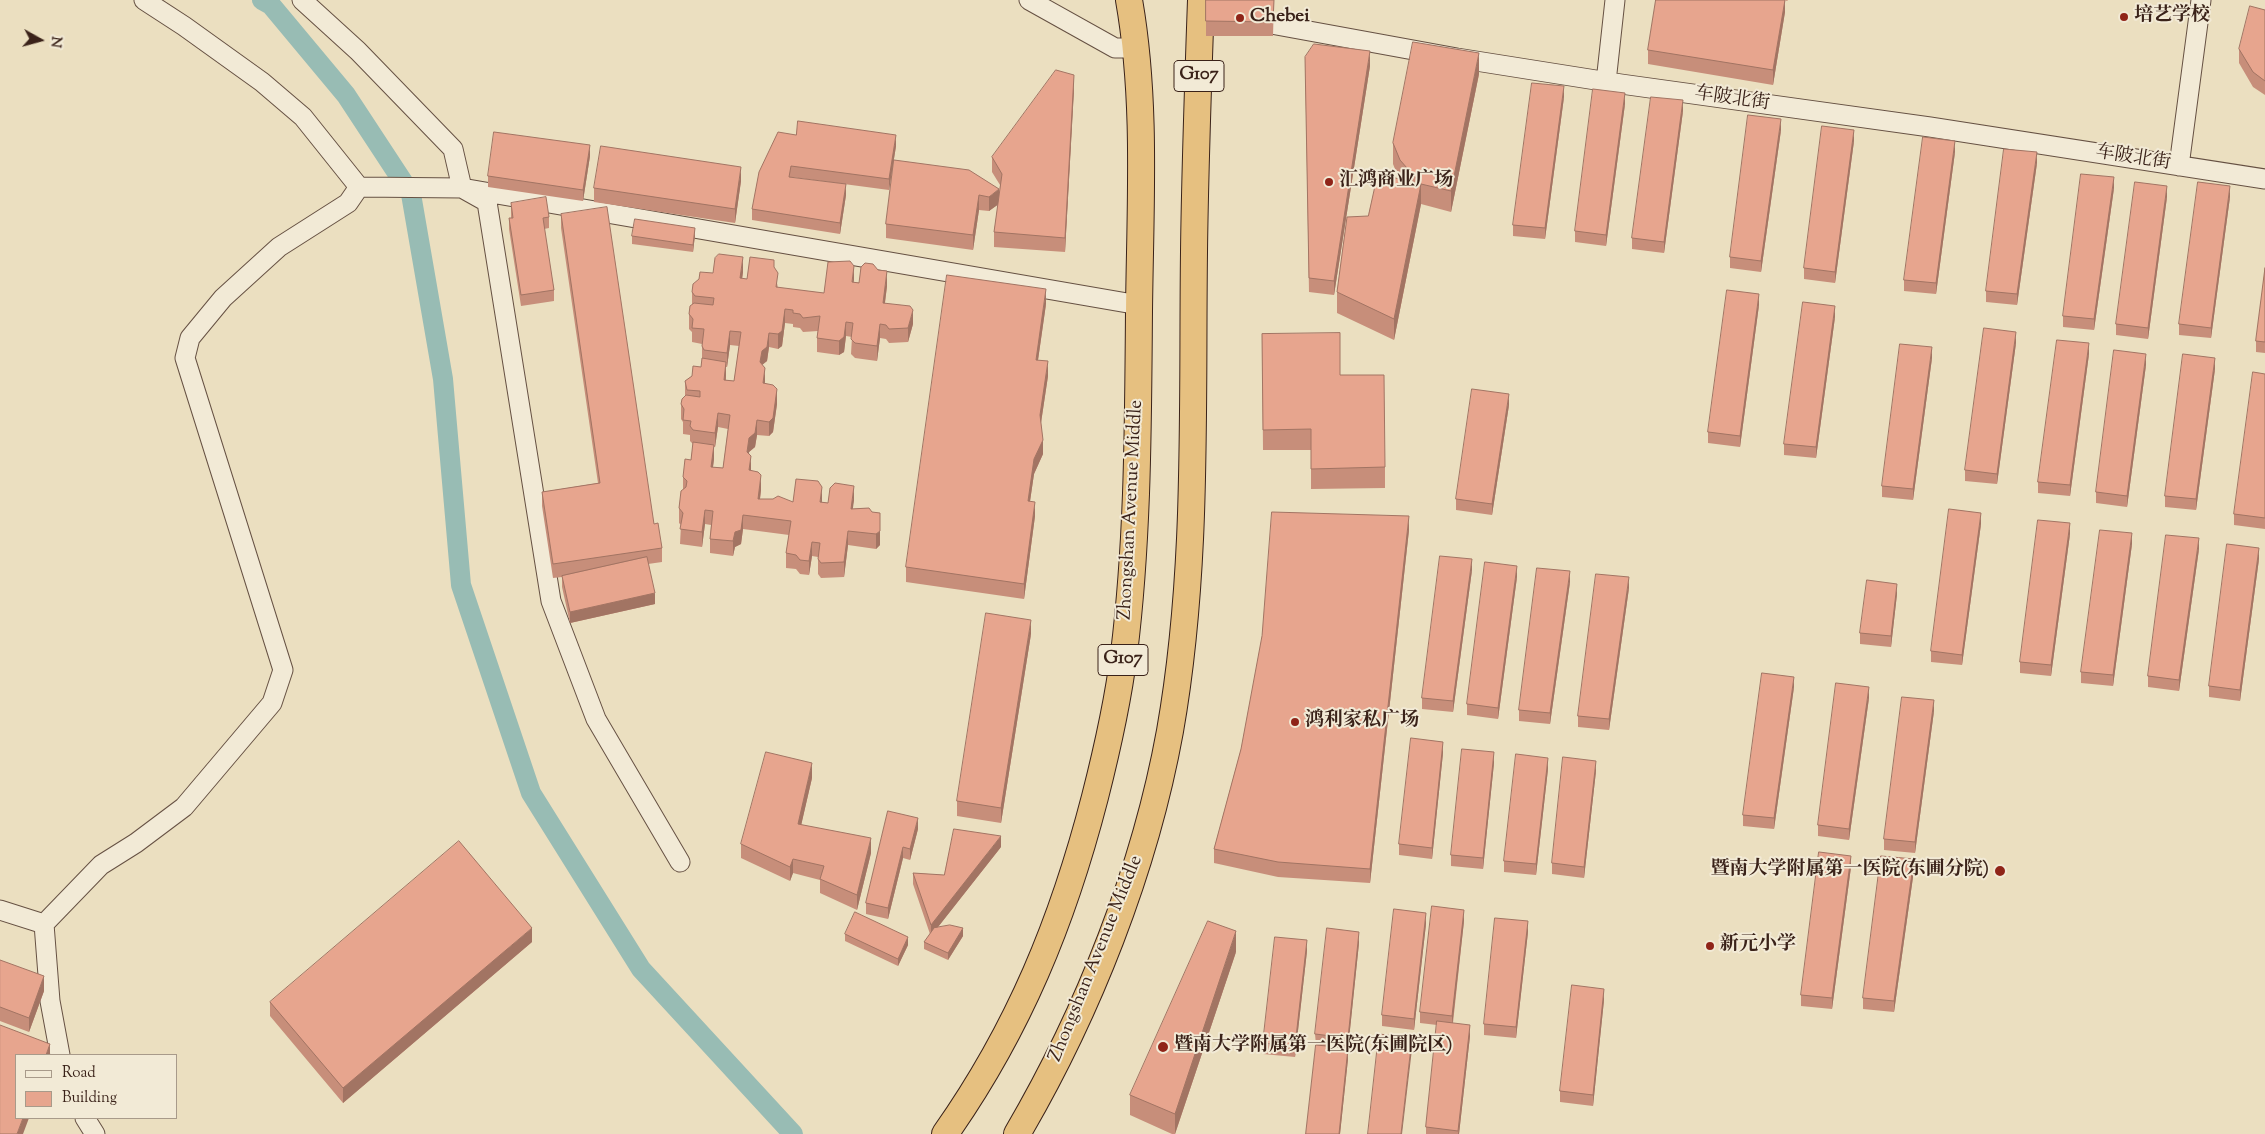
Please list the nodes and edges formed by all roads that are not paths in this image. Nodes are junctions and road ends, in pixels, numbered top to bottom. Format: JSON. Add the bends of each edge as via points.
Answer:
{"nodes":[{"id":1,"x":144,"y":0,"type":"edge"},
{"id":2,"x":302,"y":0,"type":"edge"},
{"id":3,"x":1029,"y":0,"type":"edge"},
{"id":4,"x":1129,"y":0,"type":"edge"},
{"id":5,"x":1615,"y":0,"type":"edge"},
{"id":6,"x":2202,"y":0,"type":"edge"},
{"id":7,"x":1212,"y":10,"type":"edge"},
{"id":8,"x":1136,"y":48,"type":"junction"},
{"id":9,"x":1606,"y":82,"type":"junction"},
{"id":10,"x":2179,"y":166,"type":"junction"},
{"id":11,"x":2265,"y":179,"type":"edge"},
{"id":12,"x":359,"y":187,"type":"junction"},
{"id":13,"x":462,"y":188,"type":"junction"},
{"id":14,"x":1139,"y":305,"type":"junction"},
{"id":15,"x":680,"y":862,"type":"dead end"},
{"id":16,"x":0,"y":910,"type":"edge"},
{"id":17,"x":44,"y":924,"type":"junction"},
{"id":18,"x":60,"y":1054,"type":"edge"},
{"id":19,"x":87,"y":1119,"type":"edge"},
{"id":20,"x":95,"y":1134,"type":"edge"},
{"id":21,"x":945,"y":1134,"type":"edge"},
{"id":22,"x":1017,"y":1134,"type":"edge"}],
"edges":[{"from":1,"to":12,"type":"street","via":[[262,82],[302,117]]},
{"from":2,"to":13,"type":"street","via":[[358,51],[453,149]]},
{"from":3,"to":8,"type":"street","via":[[1115,48]]},
{"from":4,"to":8,"type":"highway","name":"Zhongshan Avenue Middle","number":"G107"},
{"from":5,"to":9,"type":"street"},
{"from":6,"to":10,"type":"street"},
{"from":7,"to":9,"type":"street","name":"车陂北街","via":[[1457,58]]},
{"from":7,"to":22,"type":"highway","name":"Zhongshan Avenue Middle","number":"G107","via":[[1194,253],[1195,377],[1187,603],[1170,731],[1151,812],[1121,910],[1062,1050]]},
{"from":8,"to":14,"type":"highway","name":"Zhongshan Avenue Middle","number":"G107","via":[[1140,100]]},
{"from":9,"to":10,"type":"street","name":"车陂北街"},
{"from":10,"to":11,"type":"street","name":"车陂北街"},
{"from":12,"to":13,"type":"street"},
{"from":12,"to":17,"type":"street","via":[[348,203],[279,247],[223,298],[190,338],[185,358],[283,670],[272,703],[184,807],[101,865]]},
{"from":13,"to":14,"type":"street"},
{"from":13,"to":15,"type":"street","via":[[487,202],[551,601],[596,719]]},
{"from":14,"to":21,"type":"highway","name":"Zhongshan Avenue Middle","number":"G107","via":[[1132,574],[1124,657],[1101,772],[1066,898],[1035,977],[998,1050]]},
{"from":16,"to":17,"type":"street"},
{"from":17,"to":18,"type":"street","via":[[50,1001]]},
{"from":19,"to":20,"type":"street"}]}
